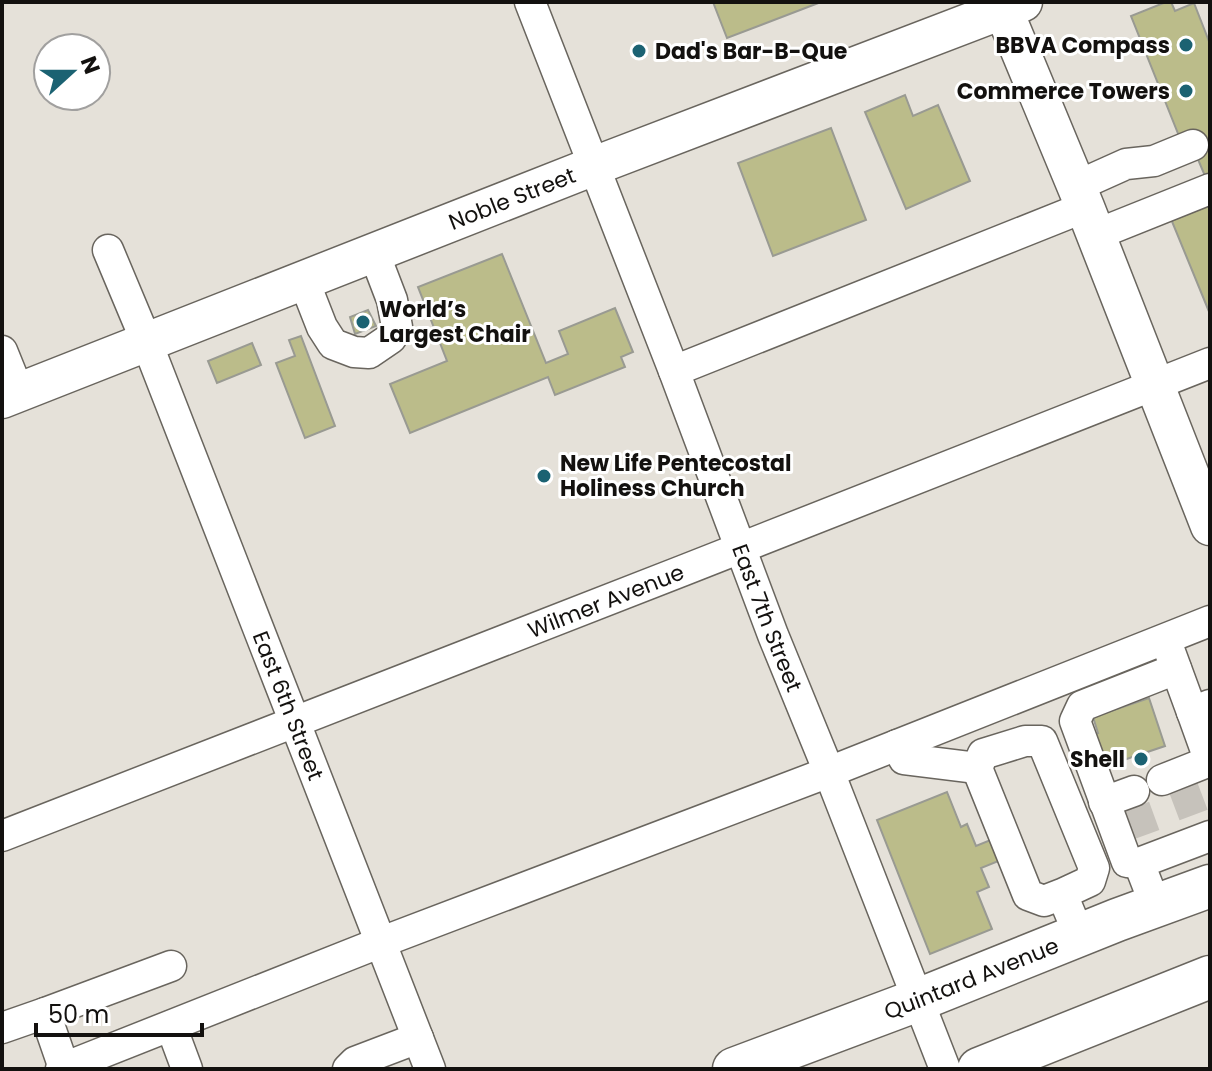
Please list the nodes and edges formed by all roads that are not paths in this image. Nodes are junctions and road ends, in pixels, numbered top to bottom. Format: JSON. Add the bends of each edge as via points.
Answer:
{"nodes":[{"id":1,"x":534,"y":3,"type":"edge"},
{"id":2,"x":1009,"y":5,"type":"edge"},
{"id":3,"x":1193,"y":145,"type":"dead end"},
{"id":4,"x":594,"y":166,"type":"junction"},
{"id":5,"x":1210,"y":189,"type":"edge"},
{"id":6,"x":1086,"y":209,"type":"junction"},
{"id":7,"x":108,"y":250,"type":"dead end"},
{"id":8,"x":374,"y":253,"type":"junction"},
{"id":9,"x":304,"y":281,"type":"junction"},
{"id":10,"x":147,"y":343,"type":"junction"},
{"id":11,"x":2,"y":351,"type":"edge"},
{"id":12,"x":1210,"y":363,"type":"edge"},
{"id":13,"x":674,"y":371,"type":"junction"},
{"id":14,"x":1155,"y":385,"type":"junction"},
{"id":15,"x":10,"y":396,"type":"edge"},
{"id":16,"x":1210,"y":526,"type":"edge"},
{"id":17,"x":741,"y":546,"type":"junction"},
{"id":18,"x":1210,"y":621,"type":"edge"},
{"id":19,"x":1165,"y":639,"type":"junction"},
{"id":20,"x":1176,"y":669,"type":"junction"},
{"id":21,"x":1201,"y":708,"type":"edge"},
{"id":22,"x":296,"y":723,"type":"junction"},
{"id":23,"x":897,"y":745,"type":"junction"},
{"id":24,"x":1210,"y":762,"type":"edge"},
{"id":25,"x":977,"y":768,"type":"junction"},
{"id":26,"x":829,"y":772,"type":"junction"},
{"id":27,"x":1174,"y":780,"type":"dead end"},
{"id":28,"x":1116,"y":835,"type":"junction"},
{"id":29,"x":2,"y":836,"type":"edge"},
{"id":30,"x":1204,"y":836,"type":"edge"},
{"id":31,"x":1085,"y":847,"type":"junction"},
{"id":32,"x":1148,"y":857,"type":"junction"},
{"id":33,"x":1210,"y":886,"type":"edge"},
{"id":34,"x":1062,"y":894,"type":"junction"},
{"id":35,"x":1156,"y":907,"type":"junction"},
{"id":36,"x":1079,"y":935,"type":"junction"},
{"id":37,"x":379,"y":943,"type":"junction"},
{"id":38,"x":171,"y":966,"type":"dead end"},
{"id":39,"x":1210,"y":977,"type":"edge"},
{"id":40,"x":918,"y":1000,"type":"junction"},
{"id":41,"x":45,"y":1013,"type":"junction"},
{"id":42,"x":171,"y":1026,"type":"junction"},
{"id":43,"x":2,"y":1028,"type":"edge"},
{"id":44,"x":418,"y":1038,"type":"junction"},
{"id":45,"x":123,"y":1058,"type":"edge"},
{"id":46,"x":353,"y":1067,"type":"edge"},
{"id":47,"x":62,"y":1068,"type":"edge"},
{"id":48,"x":187,"y":1069,"type":"edge"},
{"id":49,"x":430,"y":1069,"type":"edge"},
{"id":50,"x":734,"y":1069,"type":"edge"},
{"id":51,"x":945,"y":1069,"type":"edge"},
{"id":52,"x":979,"y":1069,"type":"edge"}],
"edges":[{"from":1,"to":4,"type":"street","name":"East 7th Street"},
{"from":2,"to":4,"type":"main road","name":"Noble Street"},
{"from":2,"to":6,"type":"main road"},
{"from":3,"to":6,"type":"street","via":[[1154,161],[1126,164]]},
{"from":4,"to":8,"type":"main road","name":"Noble Street"},
{"from":4,"to":13,"type":"street","name":"East 7th Street"},
{"from":5,"to":6,"type":"street"},
{"from":6,"to":13,"type":"street"},
{"from":6,"to":14,"type":"main road"},
{"from":7,"to":10,"type":"street","name":"East 6th Street"},
{"from":8,"to":9,"type":"main road","name":"Noble Street"},
{"from":8,"to":9,"type":"street","via":[[397,327],[369,353],[333,344]]},
{"from":9,"to":10,"type":"main road","name":"Noble Street"},
{"from":10,"to":15,"type":"main road","name":"Noble Street"},
{"from":10,"to":22,"type":"street","name":"East 6th Street"},
{"from":11,"to":15,"type":"street"},
{"from":12,"to":14,"type":"street","name":"Wilmer Avenue"},
{"from":13,"to":17,"type":"street","name":"East 7th Street"},
{"from":14,"to":16,"type":"main road"},
{"from":14,"to":17,"type":"street","name":"Wilmer Avenue"},
{"from":17,"to":22,"type":"street","name":"Wilmer Avenue"},
{"from":17,"to":26,"type":"street","name":"East 7th Street"},
{"from":18,"to":19,"type":"street"},
{"from":19,"to":20,"type":"street"},
{"from":19,"to":23,"type":"street"},
{"from":20,"to":21,"type":"street"},
{"from":20,"to":28,"type":"street","via":[[1082,706],[1075,721],[1126,798]]},
{"from":21,"to":24,"type":"street"},
{"from":22,"to":29,"type":"street","name":"Wilmer Avenue"},
{"from":22,"to":37,"type":"street","name":"East 6th Street"},
{"from":23,"to":25,"type":"street","via":[[904,759]]},
{"from":23,"to":26,"type":"street"},
{"from":24,"to":27,"type":"street"},
{"from":25,"to":31,"type":"street","via":[[983,754],[1042,741]]},
{"from":25,"to":34,"type":"street","via":[[1028,895],[1044,901]]},
{"from":26,"to":37,"type":"street"},
{"from":26,"to":40,"type":"street","name":"East 7th Street"},
{"from":28,"to":31,"type":"street"},
{"from":28,"to":32,"type":"street","via":[[1127,862]]},
{"from":30,"to":32,"type":"street"},
{"from":31,"to":34,"type":"street","via":[[1094,868],[1090,881]]},
{"from":32,"to":35,"type":"street"},
{"from":33,"to":35,"type":"highway","name":"Quintard Avenue"},
{"from":34,"to":36,"type":"street"},
{"from":35,"to":36,"type":"highway","name":"Quintard Avenue"},
{"from":36,"to":40,"type":"highway","name":"Quintard Avenue"},
{"from":37,"to":42,"type":"street"},
{"from":37,"to":44,"type":"street","name":"East 6th Street"},
{"from":38,"to":41,"type":"street"},
{"from":39,"to":52,"type":"highway"},
{"from":40,"to":50,"type":"highway","name":"Quintard Avenue"},
{"from":40,"to":51,"type":"street","name":"East 7th Street"},
{"from":41,"to":43,"type":"street"},
{"from":41,"to":47,"type":"street"},
{"from":42,"to":45,"type":"street"},
{"from":42,"to":48,"type":"street"},
{"from":44,"to":46,"type":"street"},
{"from":44,"to":49,"type":"street","name":"East 6th Street"},
{"from":45,"to":47,"type":"street"}]}
